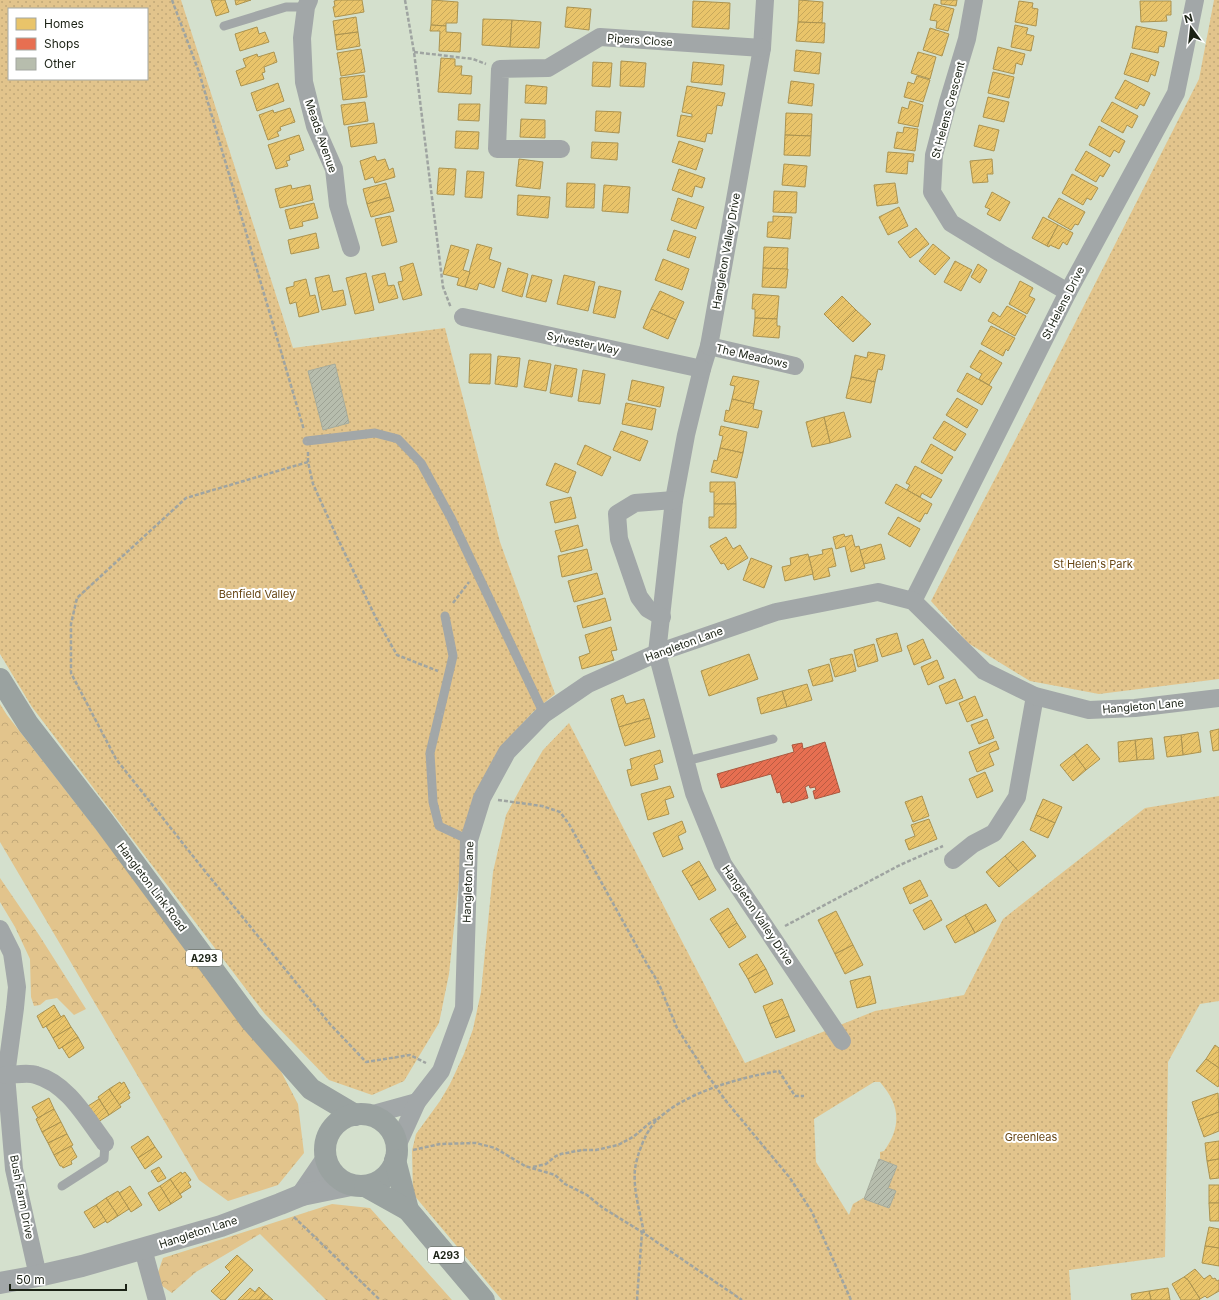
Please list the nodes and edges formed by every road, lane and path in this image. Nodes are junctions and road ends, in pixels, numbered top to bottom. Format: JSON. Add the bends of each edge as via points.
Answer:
{"nodes":[{"id":1,"x":172,"y":0,"type":"edge"},
{"id":2,"x":405,"y":0,"type":"edge"},
{"id":3,"x":765,"y":0,"type":"edge"},
{"id":4,"x":974,"y":0,"type":"edge"},
{"id":5,"x":1195,"y":0,"type":"edge"},
{"id":6,"x":308,"y":3,"type":"edge"},
{"id":7,"x":224,"y":26,"type":"dead end"},
{"id":8,"x":762,"y":48,"type":"junction"},
{"id":9,"x":414,"y":52,"type":"junction"},
{"id":10,"x":500,"y":69,"type":"junction"},
{"id":11,"x":560,"y":149,"type":"dead end"},
{"id":12,"x":350,"y":248,"type":"dead end"},
{"id":13,"x":1068,"y":292,"type":"junction"},
{"id":14,"x":463,"y":317,"type":"joint"},
{"id":15,"x":709,"y":346,"type":"junction"},
{"id":16,"x":795,"y":366,"type":"dead end"},
{"id":17,"x":702,"y":368,"type":"junction"},
{"id":18,"x":308,"y":441,"type":"junction"},
{"id":19,"x":308,"y":462,"type":"junction"},
{"id":20,"x":674,"y":500,"type":"junction"},
{"id":21,"x":476,"y":572,"type":"junction"},
{"id":22,"x":913,"y":600,"type":"junction"},
{"id":23,"x":454,"y":603,"type":"dead end"},
{"id":24,"x":445,"y":616,"type":"dead end"},
{"id":25,"x":662,"y":617,"type":"junction"},
{"id":26,"x":657,"y":652,"type":"junction"},
{"id":27,"x":448,"y":676,"type":"junction"},
{"id":28,"x":0,"y":679,"type":"edge"},
{"id":29,"x":1035,"y":696,"type":"junction"},
{"id":30,"x":1219,"y":698,"type":"edge"},
{"id":31,"x":544,"y":714,"type":"junction"},
{"id":32,"x":773,"y":739,"type":"dead end"},
{"id":33,"x":686,"y":762,"type":"junction"},
{"id":34,"x":482,"y":798,"type":"junction"},
{"id":35,"x":469,"y":840,"type":"junction"},
{"id":36,"x":948,"y":853,"type":"joint"},
{"id":37,"x":0,"y":929,"type":"edge"},
{"id":38,"x":770,"y":934,"type":"junction"},
{"id":39,"x":842,"y":1041,"type":"dead end"},
{"id":40,"x":441,"y":1071,"type":"junction"},
{"id":41,"x":6,"y":1076,"type":"junction"},
{"id":42,"x":716,"y":1086,"type":"junction"},
{"id":43,"x":311,"y":1090,"type":"junction"},
{"id":44,"x":804,"y":1096,"type":"dead end"},
{"id":45,"x":417,"y":1102,"type":"junction"},
{"id":46,"x":672,"y":1109,"type":"junction"},
{"id":47,"x":362,"y":1115,"type":"junction"},
{"id":48,"x":328,"y":1134,"type":"junction"},
{"id":49,"x":105,"y":1143,"type":"joint"},
{"id":50,"x":401,"y":1152,"type":"junction"},
{"id":51,"x":326,"y":1160,"type":"junction"},
{"id":52,"x":531,"y":1168,"type":"junction"},
{"id":53,"x":7,"y":1170,"type":"edge"},
{"id":54,"x":358,"y":1185,"type":"junction"},
{"id":55,"x":62,"y":1186,"type":"dead end"},
{"id":56,"x":302,"y":1195,"type":"junction"},
{"id":57,"x":280,"y":1204,"type":"junction"},
{"id":58,"x":408,"y":1210,"type":"junction"},
{"id":59,"x":643,"y":1232,"type":"junction"},
{"id":60,"x":143,"y":1249,"type":"junction"},
{"id":61,"x":38,"y":1276,"type":"junction"},
{"id":62,"x":0,"y":1283,"type":"edge"},
{"id":63,"x":157,"y":1300,"type":"edge"},
{"id":64,"x":380,"y":1300,"type":"edge"},
{"id":65,"x":484,"y":1300,"type":"edge"},
{"id":66,"x":638,"y":1300,"type":"edge"},
{"id":67,"x":742,"y":1300,"type":"edge"},
{"id":68,"x":851,"y":1300,"type":"edge"}],
"edges":[{"from":1,"to":18,"type":"path","via":[[199,72]]},
{"from":2,"to":9,"type":"path"},
{"from":3,"to":8,"type":"street","name":"Hangleton Valley Drive"},
{"from":4,"to":13,"type":"street","name":"St Helens Crescent","via":[[967,39],[934,155],[932,192],[951,223]]},
{"from":5,"to":13,"type":"street","name":"St Helens Drive","via":[[1176,93]]},
{"from":6,"to":7,"type":"lane"},
{"from":6,"to":12,"type":"street","name":"Meads Avenue","via":[[302,38],[304,82],[315,126],[334,169],[338,205]]},
{"from":8,"to":10,"type":"street","name":"Pipers Close","via":[[600,37],[548,68]]},
{"from":8,"to":15,"type":"street","name":"Hangleton Valley Drive"},
{"from":9,"to":10,"type":"path","via":[[473,59]]},
{"from":9,"to":14,"type":"path","via":[[443,287],[452,312]]},
{"from":10,"to":11,"type":"street","via":[[497,148]]},
{"from":13,"to":22,"type":"street","name":"St Helens Drive"},
{"from":14,"to":17,"type":"street","name":"Sylvester Way"},
{"from":15,"to":16,"type":"street","name":"The Meadows"},
{"from":15,"to":17,"type":"street","name":"Hangleton Valley Drive"},
{"from":17,"to":20,"type":"street","name":"Hangleton Valley Drive"},
{"from":18,"to":19,"type":"path"},
{"from":18,"to":21,"type":"lane","via":[[375,433],[398,439],[421,463],[451,518]]},
{"from":19,"to":27,"type":"path","via":[[313,484],[337,538],[396,655]]},
{"from":19,"to":40,"type":"path","via":[[186,498],[77,598],[71,624],[71,674],[116,759],[330,1024],[366,1062],[410,1055]]},
{"from":20,"to":25,"type":"street","name":"Hangleton Valley Drive"},
{"from":20,"to":25,"type":"street","via":[[635,503],[617,514],[619,539],[638,597],[648,609]]},
{"from":21,"to":23,"type":"path"},
{"from":21,"to":31,"type":"lane"},
{"from":22,"to":26,"type":"street","name":"Hangleton Lane","via":[[878,592],[776,612]]},
{"from":22,"to":29,"type":"street","name":"Hangleton Lane","via":[[984,671]]},
{"from":24,"to":27,"type":"lane","via":[[453,656]]},
{"from":25,"to":26,"type":"street","name":"Hangleton Valley Drive"},
{"from":26,"to":31,"type":"street","name":"Hangleton Lane","via":[[588,684]]},
{"from":26,"to":33,"type":"street","name":"Hangleton Valley Drive"},
{"from":27,"to":35,"type":"lane","via":[[430,753],[433,802],[439,826]]},
{"from":28,"to":43,"type":"highway","name":"Hangleton Link Road","number":"A293","via":[[28,724],[251,1021]]},
{"from":29,"to":30,"type":"street","name":"Hangleton Lane","via":[[1089,710],[1135,708]]},
{"from":29,"to":36,"type":"street","via":[[1017,797],[994,833]]},
{"from":31,"to":34,"type":"street","name":"Hangleton Lane","via":[[507,752]]},
{"from":32,"to":33,"type":"lane"},
{"from":33,"to":38,"type":"street","name":"Hangleton Valley Drive","via":[[694,793],[723,864]]},
{"from":34,"to":35,"type":"street","name":"Hangleton Lane"},
{"from":34,"to":42,"type":"path","via":[[542,806],[560,812],[659,984],[677,1028]]},
{"from":35,"to":40,"type":"street","name":"Hangleton Lane","via":[[464,1008]]},
{"from":36,"to":38,"type":"path","via":[[900,865]]},
{"from":37,"to":41,"type":"street","name":"Bush Farm Drive","via":[[12,953],[16,987]]},
{"from":38,"to":39,"type":"street","name":"Hangleton Valley Drive"},
{"from":40,"to":45,"type":"street","name":"Hangleton Lane"},
{"from":41,"to":49,"type":"street","via":[[35,1074],[53,1082],[72,1099]]},
{"from":41,"to":53,"type":"street","name":"Bush Farm Drive"},
{"from":42,"to":44,"type":"path","via":[[755,1074],[779,1071],[795,1096]]},
{"from":42,"to":46,"type":"path"},
{"from":42,"to":68,"type":"path","via":[[790,1178],[812,1212]]},
{"from":43,"to":47,"type":"highway","name":"Hangleton Link Road","number":"A293"},
{"from":43,"to":48,"type":"highway","name":"Hangleton Link Road","number":"A293"},
{"from":45,"to":47,"type":"street"},
{"from":45,"to":50,"type":"street","name":"Hangleton Lane"},
{"from":46,"to":52,"type":"path","via":[[618,1145],[561,1154],[546,1164]]},
{"from":46,"to":59,"type":"path","via":[[646,1133],[635,1168]]},
{"from":47,"to":48,"type":"highway","via":[[344,1118]]},
{"from":47,"to":50,"type":"highway","via":[[384,1122]]},
{"from":48,"to":51,"type":"highway"},
{"from":49,"to":55,"type":"lane","via":[[104,1159]]},
{"from":50,"to":52,"type":"path","via":[[440,1144],[476,1143],[494,1148]]},
{"from":50,"to":54,"type":"highway","via":[[389,1172],[378,1181]]},
{"from":50,"to":58,"type":"highway","number":"A293"},
{"from":51,"to":54,"type":"highway","via":[[340,1180]]},
{"from":51,"to":56,"type":"street"},
{"from":52,"to":59,"type":"path","via":[[555,1175],[565,1184],[587,1195],[603,1208]]},
{"from":53,"to":61,"type":"street","name":"Bush Farm Drive"},
{"from":54,"to":56,"type":"street","name":"Hangleton Lane"},
{"from":54,"to":58,"type":"highway","number":"A293"},
{"from":56,"to":57,"type":"street","name":"Hangleton Lane"},
{"from":57,"to":60,"type":"street","name":"Hangleton Lane","via":[[220,1226]]},
{"from":57,"to":64,"type":"path"},
{"from":58,"to":65,"type":"highway","number":"A293"},
{"from":59,"to":66,"type":"path"},
{"from":59,"to":67,"type":"path"},
{"from":60,"to":61,"type":"street"},
{"from":60,"to":63,"type":"street","name":"Hangleton Lane"},
{"from":61,"to":62,"type":"street"}]}
